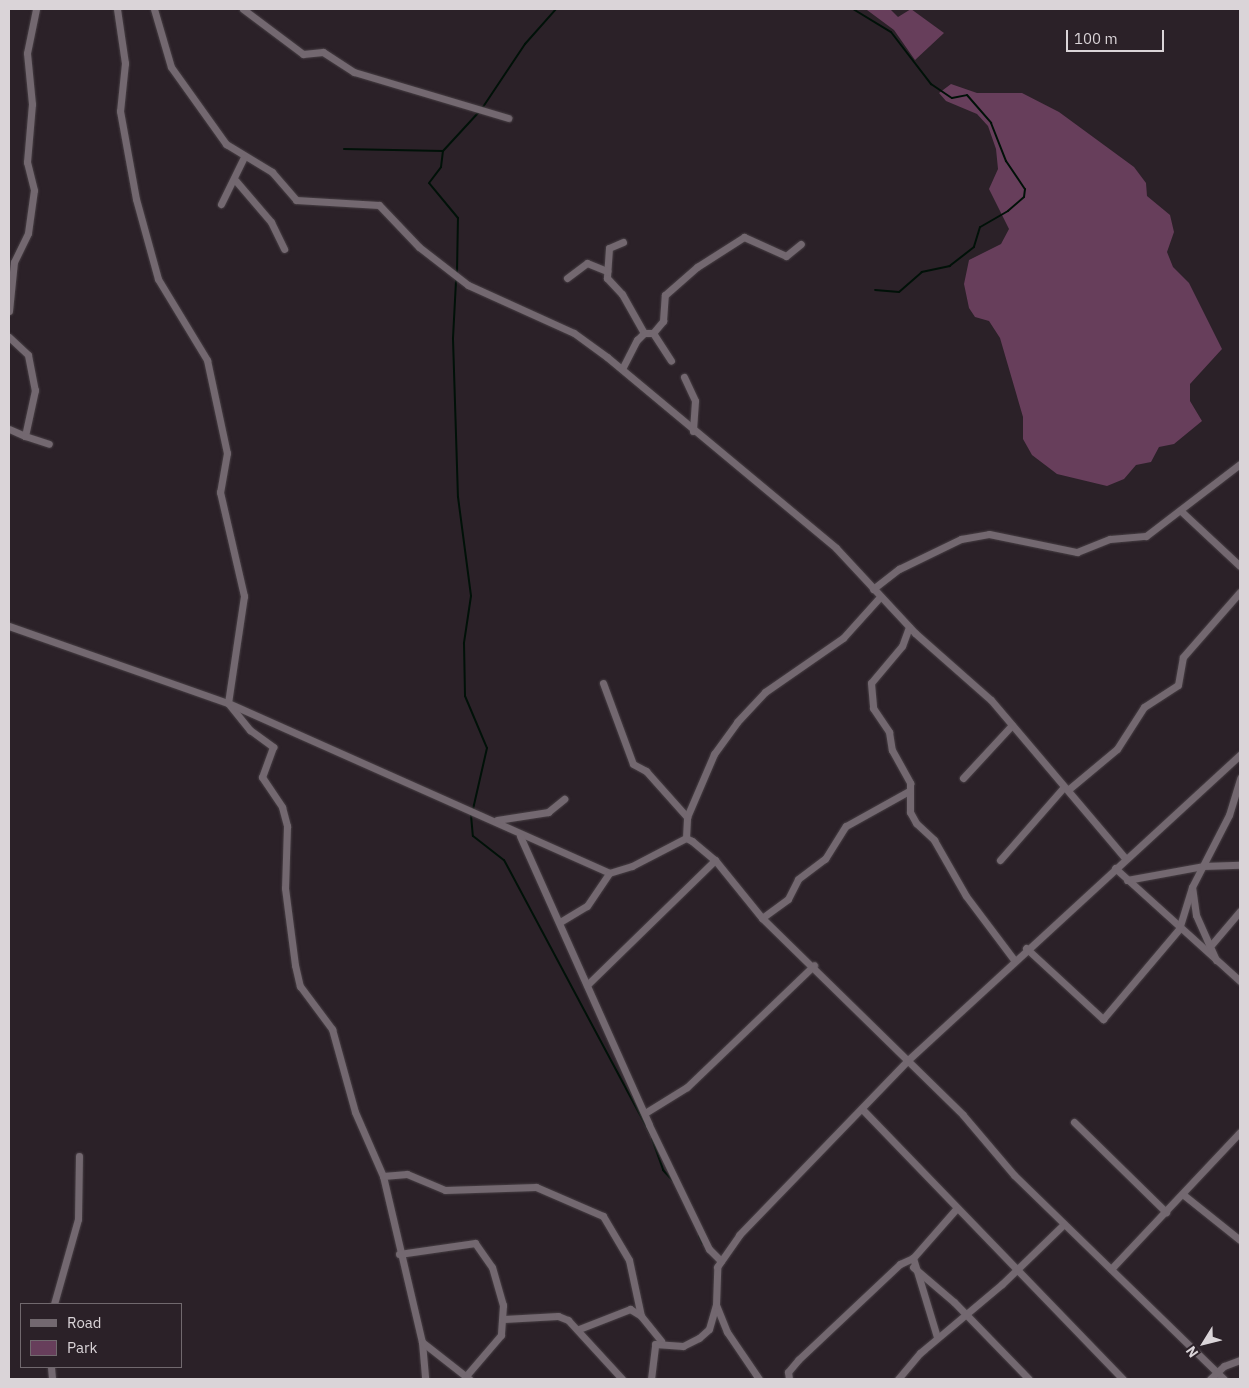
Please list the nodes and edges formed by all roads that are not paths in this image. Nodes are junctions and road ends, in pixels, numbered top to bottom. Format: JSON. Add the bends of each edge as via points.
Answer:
{"nodes":[{"id":1,"x":36,"y":9,"type":"edge"},
{"id":2,"x":116,"y":9,"type":"edge"},
{"id":3,"x":154,"y":9,"type":"edge"},
{"id":4,"x":244,"y":9,"type":"edge"},
{"id":5,"x":508,"y":118,"type":"dead end"},
{"id":6,"x":244,"y":157,"type":"junction"},
{"id":7,"x":236,"y":181,"type":"junction"},
{"id":8,"x":221,"y":204,"type":"dead end"},
{"id":9,"x":623,"y":242,"type":"dead end"},
{"id":10,"x":801,"y":244,"type":"dead end"},
{"id":11,"x":284,"y":249,"type":"dead end"},
{"id":12,"x":607,"y":271,"type":"junction"},
{"id":13,"x":568,"y":278,"type":"dead end"},
{"id":14,"x":9,"y":310,"type":"edge"},
{"id":15,"x":644,"y":333,"type":"junction"},
{"id":16,"x":653,"y":333,"type":"junction"},
{"id":17,"x":9,"y":337,"type":"edge"},
{"id":18,"x":671,"y":361,"type":"dead end"},
{"id":19,"x":622,"y":369,"type":"junction"},
{"id":20,"x":684,"y":377,"type":"dead end"},
{"id":21,"x":9,"y":429,"type":"edge"},
{"id":22,"x":694,"y":430,"type":"junction"},
{"id":23,"x":25,"y":436,"type":"junction"},
{"id":24,"x":49,"y":444,"type":"dead end"},
{"id":25,"x":1239,"y":469,"type":"edge"},
{"id":26,"x":1182,"y":512,"type":"junction"},
{"id":27,"x":1240,"y":566,"type":"edge"},
{"id":28,"x":873,"y":589,"type":"junction"},
{"id":29,"x":1240,"y":592,"type":"edge"},
{"id":30,"x":879,"y":598,"type":"junction"},
{"id":31,"x":9,"y":626,"type":"edge"},
{"id":32,"x":909,"y":627,"type":"junction"},
{"id":33,"x":603,"y":683,"type":"dead end"},
{"id":34,"x":228,"y":704,"type":"junction"},
{"id":35,"x":1012,"y":725,"type":"junction"},
{"id":36,"x":1240,"y":755,"type":"edge"},
{"id":37,"x":964,"y":778,"type":"dead end"},
{"id":38,"x":1240,"y":778,"type":"edge"},
{"id":39,"x":1066,"y":788,"type":"junction"},
{"id":40,"x":909,"y":791,"type":"junction"},
{"id":41,"x":564,"y":799,"type":"dead end"},
{"id":42,"x":687,"y":817,"type":"junction"},
{"id":43,"x":497,"y":820,"type":"junction"},
{"id":44,"x":520,"y":836,"type":"junction"},
{"id":45,"x":686,"y":838,"type":"junction"},
{"id":46,"x":1125,"y":858,"type":"junction"},
{"id":47,"x":714,"y":860,"type":"junction"},
{"id":48,"x":1000,"y":860,"type":"dead end"},
{"id":49,"x":1240,"y":865,"type":"edge"},
{"id":50,"x":1203,"y":866,"type":"junction"},
{"id":51,"x":1115,"y":868,"type":"junction"},
{"id":52,"x":609,"y":873,"type":"junction"},
{"id":53,"x":1127,"y":880,"type":"junction"},
{"id":54,"x":1192,"y":886,"type":"junction"},
{"id":55,"x":1240,"y":911,"type":"edge"},
{"id":56,"x":762,"y":918,"type":"junction"},
{"id":57,"x":560,"y":922,"type":"junction"},
{"id":58,"x":1179,"y":929,"type":"junction"},
{"id":59,"x":1212,"y":944,"type":"junction"},
{"id":60,"x":1026,"y":948,"type":"junction"},
{"id":61,"x":1014,"y":960,"type":"junction"},
{"id":62,"x":1216,"y":960,"type":"junction"},
{"id":63,"x":814,"y":965,"type":"junction"},
{"id":64,"x":1240,"y":981,"type":"edge"},
{"id":65,"x":587,"y":985,"type":"junction"},
{"id":66,"x":908,"y":1060,"type":"junction"},
{"id":67,"x":863,"y":1110,"type":"junction"},
{"id":68,"x":645,"y":1113,"type":"junction"},
{"id":69,"x":1074,"y":1122,"type":"dead end"},
{"id":70,"x":1240,"y":1132,"type":"edge"},
{"id":71,"x":79,"y":1156,"type":"dead end"},
{"id":72,"x":383,"y":1176,"type":"junction"},
{"id":73,"x":1185,"y":1196,"type":"junction"},
{"id":74,"x":956,"y":1209,"type":"junction"},
{"id":75,"x":1166,"y":1212,"type":"junction"},
{"id":76,"x":1064,"y":1224,"type":"junction"},
{"id":77,"x":1240,"y":1240,"type":"edge"},
{"id":78,"x":399,"y":1254,"type":"junction"},
{"id":79,"x":913,"y":1258,"type":"junction"},
{"id":80,"x":721,"y":1261,"type":"junction"},
{"id":81,"x":913,"y":1267,"type":"junction"},
{"id":82,"x":1111,"y":1269,"type":"junction"},
{"id":83,"x":1015,"y":1270,"type":"junction"},
{"id":84,"x":54,"y":1303,"type":"edge"},
{"id":85,"x":716,"y":1305,"type":"junction"},
{"id":86,"x":964,"y":1315,"type":"junction"},
{"id":87,"x":641,"y":1316,"type":"junction"},
{"id":88,"x":504,"y":1319,"type":"junction"},
{"id":89,"x":579,"y":1329,"type":"junction"},
{"id":90,"x":938,"y":1337,"type":"junction"},
{"id":91,"x":661,"y":1341,"type":"junction"},
{"id":92,"x":422,"y":1342,"type":"junction"},
{"id":93,"x":1240,"y":1360,"type":"edge"},
{"id":94,"x":1218,"y":1372,"type":"junction"},
{"id":95,"x":468,"y":1378,"type":"edge"},
{"id":96,"x":425,"y":1379,"type":"edge"},
{"id":97,"x":622,"y":1379,"type":"edge"},
{"id":98,"x":651,"y":1379,"type":"edge"},
{"id":99,"x":759,"y":1379,"type":"edge"},
{"id":100,"x":789,"y":1379,"type":"edge"},
{"id":101,"x":898,"y":1379,"type":"edge"},
{"id":102,"x":1029,"y":1379,"type":"edge"},
{"id":103,"x":1123,"y":1379,"type":"edge"},
{"id":104,"x":1210,"y":1379,"type":"edge"},
{"id":105,"x":1224,"y":1379,"type":"edge"}],
"edges":[{"from":1,"to":14,"type":"street","via":[[27,53],[32,104],[27,162],[34,190],[28,233],[14,262]]},
{"from":2,"to":34,"type":"street","via":[[126,63],[122,127],[136,200],[158,278],[207,360],[227,453],[220,492],[244,596]]},
{"from":3,"to":6,"type":"street","via":[[171,67],[208,123]]},
{"from":4,"to":5,"type":"street","via":[[304,54],[323,52],[354,72]]},
{"from":6,"to":7,"type":"street"},
{"from":6,"to":19,"type":"street","via":[[272,172],[296,200],[379,205],[419,247],[468,285],[574,333]]},
{"from":7,"to":8,"type":"street"},
{"from":7,"to":11,"type":"street","via":[[271,222]]},
{"from":9,"to":12,"type":"street","via":[[609,248]]},
{"from":10,"to":16,"type":"street","via":[[786,256],[740,238],[670,288],[665,295],[663,321]]},
{"from":12,"to":13,"type":"street","via":[[587,263]]},
{"from":12,"to":15,"type":"street"},
{"from":15,"to":16,"type":"street"},
{"from":15,"to":19,"type":"street"},
{"from":16,"to":18,"type":"street"},
{"from":17,"to":23,"type":"street","via":[[28,355],[35,390]]},
{"from":19,"to":22,"type":"street"},
{"from":20,"to":22,"type":"street","via":[[694,401]]},
{"from":21,"to":23,"type":"street"},
{"from":22,"to":28,"type":"street","via":[[765,484],[836,548]]},
{"from":23,"to":24,"type":"street"},
{"from":25,"to":26,"type":"street"},
{"from":26,"to":27,"type":"street"},
{"from":26,"to":28,"type":"street","via":[[1146,536],[1110,539],[1077,552],[989,534],[961,539],[899,569]]},
{"from":28,"to":30,"type":"street"},
{"from":29,"to":39,"type":"street","via":[[1183,657],[1178,685],[1144,707],[1117,750]]},
{"from":30,"to":32,"type":"street"},
{"from":30,"to":42,"type":"street","via":[[843,638],[766,692],[736,722],[714,754]]},
{"from":31,"to":34,"type":"street"},
{"from":32,"to":35,"type":"street","via":[[967,676]]},
{"from":32,"to":40,"type":"street","via":[[902,646],[871,682],[870,697],[889,732]]},
{"from":33,"to":42,"type":"street","via":[[633,764],[646,771]]},
{"from":34,"to":43,"type":"street","via":[[369,770]]},
{"from":34,"to":72,"type":"street","via":[[250,730],[274,747],[262,777],[282,807],[287,826],[284,888],[296,972],[300,986],[332,1029],[355,1112]]},
{"from":35,"to":37,"type":"street"},
{"from":35,"to":39,"type":"street"},
{"from":36,"to":46,"type":"street","via":[[1198,798]]},
{"from":38,"to":50,"type":"street","via":[[1229,814]]},
{"from":39,"to":46,"type":"street"},
{"from":39,"to":48,"type":"street"},
{"from":40,"to":56,"type":"street","via":[[846,826],[825,859],[798,879],[788,899]]},
{"from":40,"to":61,"type":"street","via":[[916,823],[934,840],[966,896]]},
{"from":41,"to":43,"type":"street","via":[[548,812]]},
{"from":42,"to":45,"type":"street"},
{"from":43,"to":44,"type":"street"},
{"from":44,"to":52,"type":"street"},
{"from":44,"to":57,"type":"street"},
{"from":45,"to":47,"type":"street"},
{"from":45,"to":52,"type":"street"},
{"from":46,"to":51,"type":"street"},
{"from":47,"to":56,"type":"street"},
{"from":47,"to":65,"type":"street"},
{"from":49,"to":50,"type":"street"},
{"from":50,"to":53,"type":"street"},
{"from":50,"to":54,"type":"street"},
{"from":51,"to":53,"type":"street"},
{"from":51,"to":60,"type":"street"},
{"from":52,"to":57,"type":"street","via":[[588,906]]},
{"from":53,"to":58,"type":"street"},
{"from":54,"to":58,"type":"street"},
{"from":54,"to":59,"type":"street","via":[[1196,915]]},
{"from":55,"to":59,"type":"street"},
{"from":56,"to":63,"type":"street"},
{"from":57,"to":65,"type":"street"},
{"from":58,"to":60,"type":"street","via":[[1103,1020]]},
{"from":58,"to":62,"type":"street"},
{"from":59,"to":62,"type":"street"},
{"from":60,"to":61,"type":"street"},
{"from":61,"to":66,"type":"street"},
{"from":62,"to":64,"type":"street"},
{"from":63,"to":66,"type":"street"},
{"from":63,"to":68,"type":"street","via":[[688,1087]]},
{"from":65,"to":68,"type":"street"},
{"from":66,"to":67,"type":"street"},
{"from":66,"to":76,"type":"street"},
{"from":67,"to":74,"type":"street"},
{"from":67,"to":80,"type":"street","via":[[752,1221]]},
{"from":68,"to":80,"type":"street","via":[[708,1249]]},
{"from":69,"to":75,"type":"street"},
{"from":70,"to":73,"type":"street"},
{"from":71,"to":84,"type":"street","via":[[78,1219]]},
{"from":72,"to":78,"type":"street"},
{"from":72,"to":87,"type":"street","via":[[407,1174],[446,1190],[536,1187],[603,1216],[630,1260],[640,1291]]},
{"from":73,"to":75,"type":"street"},
{"from":73,"to":77,"type":"street"},
{"from":74,"to":79,"type":"street"},
{"from":74,"to":83,"type":"street"},
{"from":75,"to":82,"type":"street"},
{"from":76,"to":82,"type":"street"},
{"from":76,"to":83,"type":"street"},
{"from":78,"to":88,"type":"street","via":[[475,1242],[500,1283]]},
{"from":78,"to":92,"type":"street"},
{"from":79,"to":81,"type":"street"},
{"from":79,"to":100,"type":"street","via":[[900,1264],[798,1360],[788,1372]]},
{"from":80,"to":85,"type":"street","via":[[715,1285]]},
{"from":81,"to":86,"type":"street"},
{"from":81,"to":90,"type":"street"},
{"from":82,"to":94,"type":"street"},
{"from":83,"to":86,"type":"street"},
{"from":83,"to":103,"type":"street"},
{"from":85,"to":91,"type":"street","via":[[710,1329],[699,1338],[683,1346]]},
{"from":85,"to":99,"type":"street","via":[[727,1332]]},
{"from":86,"to":90,"type":"street"},
{"from":86,"to":102,"type":"street"},
{"from":87,"to":89,"type":"street","via":[[630,1309]]},
{"from":87,"to":91,"type":"street"},
{"from":88,"to":89,"type":"street","via":[[558,1316]]},
{"from":88,"to":95,"type":"street","via":[[499,1340]]},
{"from":89,"to":97,"type":"street"},
{"from":90,"to":101,"type":"street"},
{"from":91,"to":98,"type":"street","via":[[652,1350]]},
{"from":92,"to":95,"type":"street"},
{"from":92,"to":96,"type":"street"},
{"from":93,"to":94,"type":"street"},
{"from":94,"to":104,"type":"street"},
{"from":94,"to":105,"type":"street"}]}
